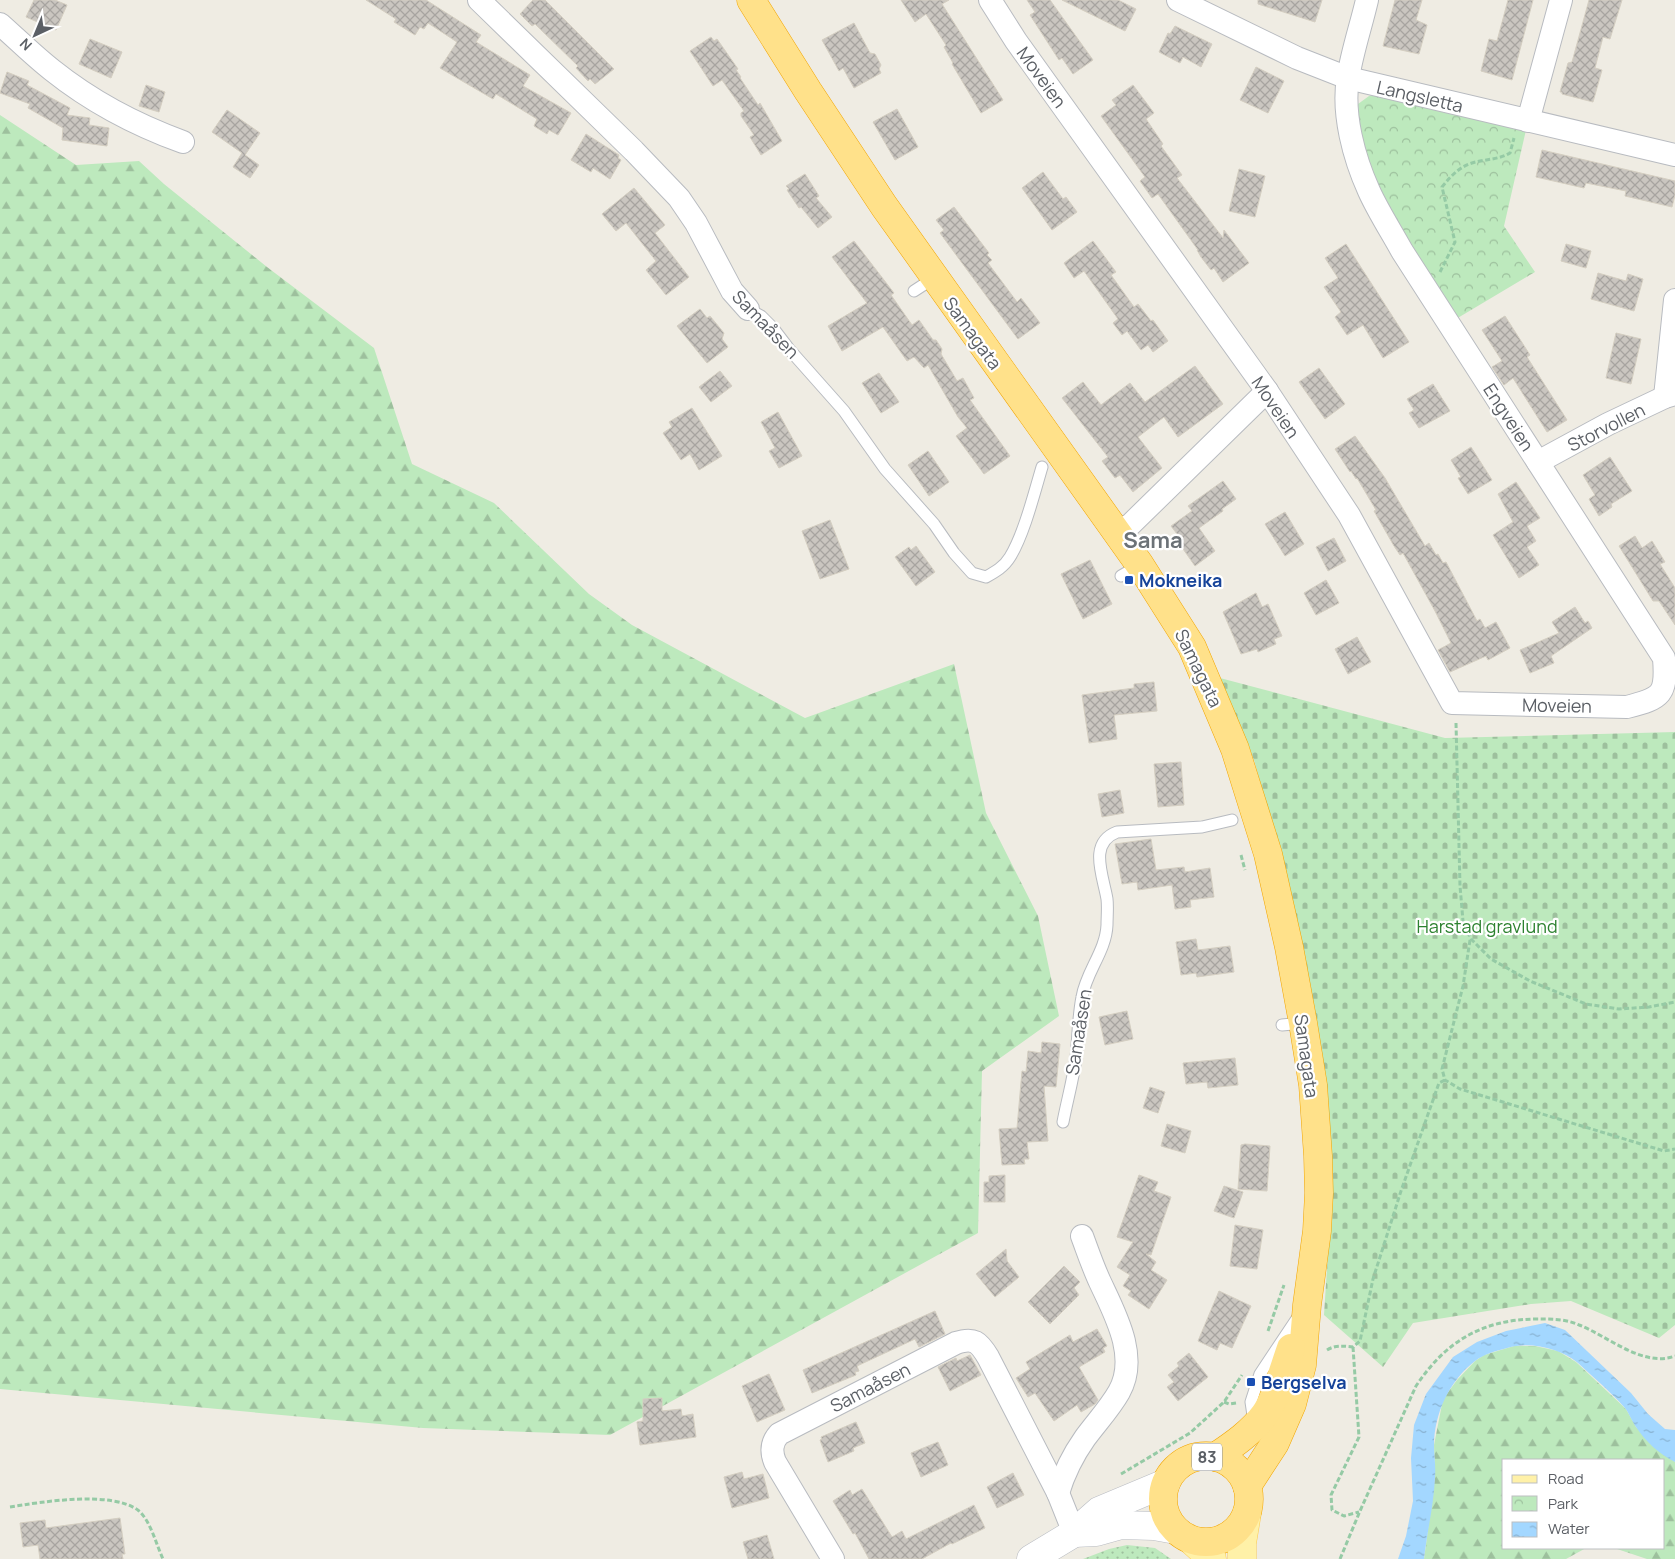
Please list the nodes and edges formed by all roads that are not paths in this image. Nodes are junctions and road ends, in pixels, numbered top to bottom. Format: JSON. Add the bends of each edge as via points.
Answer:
{"nodes":[{"id":1,"x":480,"y":0,"type":"edge"},
{"id":2,"x":751,"y":0,"type":"edge"},
{"id":3,"x":990,"y":0,"type":"edge"},
{"id":4,"x":1178,"y":0,"type":"edge"},
{"id":5,"x":1367,"y":0,"type":"edge"},
{"id":6,"x":1561,"y":0,"type":"edge"},
{"id":7,"x":0,"y":24,"type":"edge"},
{"id":8,"x":1348,"y":78,"type":"junction"},
{"id":9,"x":1523,"y":120,"type":"junction"},
{"id":10,"x":183,"y":142,"type":"dead end"},
{"id":11,"x":1675,"y":155,"type":"edge"},
{"id":12,"x":1675,"y":300,"type":"edge"},
{"id":13,"x":748,"y":309,"type":"joint"},
{"id":14,"x":1267,"y":391,"type":"junction"},
{"id":15,"x":1670,"y":395,"type":"edge"},
{"id":16,"x":1538,"y":462,"type":"junction"},
{"id":17,"x":1042,"y":468,"type":"dead end"},
{"id":18,"x":1116,"y":531,"type":"junction"},
{"id":19,"x":1605,"y":706,"type":"joint"},
{"id":20,"x":1232,"y":820,"type":"road end"},
{"id":21,"x":1063,"y":1122,"type":"dead end"},
{"id":22,"x":1082,"y":1236,"type":"dead end"},
{"id":23,"x":1307,"y":1305,"type":"junction"},
{"id":24,"x":1215,"y":1457,"type":"junction"},
{"id":25,"x":1166,"y":1483,"type":"junction"},
{"id":26,"x":1058,"y":1493,"type":"junction"},
{"id":27,"x":1247,"y":1500,"type":"junction"},
{"id":28,"x":1074,"y":1533,"type":"junction"},
{"id":29,"x":1184,"y":1535,"type":"junction"},
{"id":30,"x":833,"y":1559,"type":"edge"},
{"id":31,"x":1031,"y":1559,"type":"edge"},
{"id":32,"x":1212,"y":1559,"type":"edge"},
{"id":33,"x":1242,"y":1559,"type":"edge"}],
"edges":[{"from":1,"to":13,"type":"street","name":"Samaåsen","via":[[679,198],[732,291]]},
{"from":2,"to":18,"type":"highway","name":"Samagata","number":"83","via":[[924,285]]},
{"from":3,"to":14,"type":"street","name":"Moveien"},
{"from":4,"to":8,"type":"street","name":"Langsletta","via":[[1297,58]]},
{"from":5,"to":8,"type":"street","name":"Engveien"},
{"from":6,"to":9,"type":"street"},
{"from":7,"to":10,"type":"street","via":[[51,70],[80,91],[114,112]]},
{"from":8,"to":9,"type":"street","name":"Langsletta"},
{"from":8,"to":16,"type":"street","name":"Engveien","via":[[1349,123],[1366,182],[1402,251]]},
{"from":9,"to":11,"type":"street","name":"Langsletta"},
{"from":12,"to":15,"type":"street"},
{"from":13,"to":17,"type":"lane","name":"Samaåsen","via":[[773,328],[844,411],[885,470],[934,524],[972,573],[986,577],[997,572],[1009,559]]},
{"from":14,"to":18,"type":"street","via":[[1130,525]]},
{"from":14,"to":19,"type":"street","name":"Moveien","via":[[1349,515],[1452,703]]},
{"from":15,"to":16,"type":"street","name":"Storvollen"},
{"from":16,"to":19,"type":"street","name":"Engveien","via":[[1664,658],[1663,688],[1657,697],[1628,707]]},
{"from":18,"to":23,"type":"highway","name":"Samagata","number":"83","via":[[1130,570],[1192,647],[1235,749],[1268,854],[1289,948],[1293,1024],[1313,1085],[1319,1193]]},
{"from":20,"to":21,"type":"lane","name":"Samaåsen","via":[[1202,827],[1118,832],[1108,835],[1101,844],[1099,858],[1107,901],[1107,929],[1082,997],[1076,1059]]},
{"from":22,"to":26,"type":"street","via":[[1121,1329],[1126,1356],[1120,1391],[1065,1471]]},
{"from":23,"to":24,"type":"highway","name":"Samagata","number":"83","via":[[1266,1412],[1255,1426]]},
{"from":23,"to":27,"type":"highway","name":"Samagata","number":"83","via":[[1302,1365],[1292,1404]]},
{"from":24,"to":25,"type":"highway","number":"83","via":[[1203,1456],[1181,1464]]},
{"from":24,"to":27,"type":"highway","number":"83","via":[[1240,1473]]},
{"from":25,"to":28,"type":"main road","via":[[1099,1511]]},
{"from":25,"to":29,"type":"highway","via":[[1163,1495],[1168,1520]]},
{"from":26,"to":28,"type":"street","name":"Samaåsen"},
{"from":26,"to":30,"type":"street","name":"Samaåsen","via":[[980,1345],[972,1340],[956,1342],[779,1434],[774,1440],[772,1455],[775,1462]]},
{"from":27,"to":29,"type":"highway","number":"83","via":[[1241,1525],[1231,1534],[1205,1542]]},
{"from":27,"to":33,"type":"main road"},
{"from":28,"to":29,"type":"main road","via":[[1096,1532],[1121,1525],[1154,1526]]},
{"from":28,"to":31,"type":"main road"},
{"from":29,"to":32,"type":"main road"}]}
